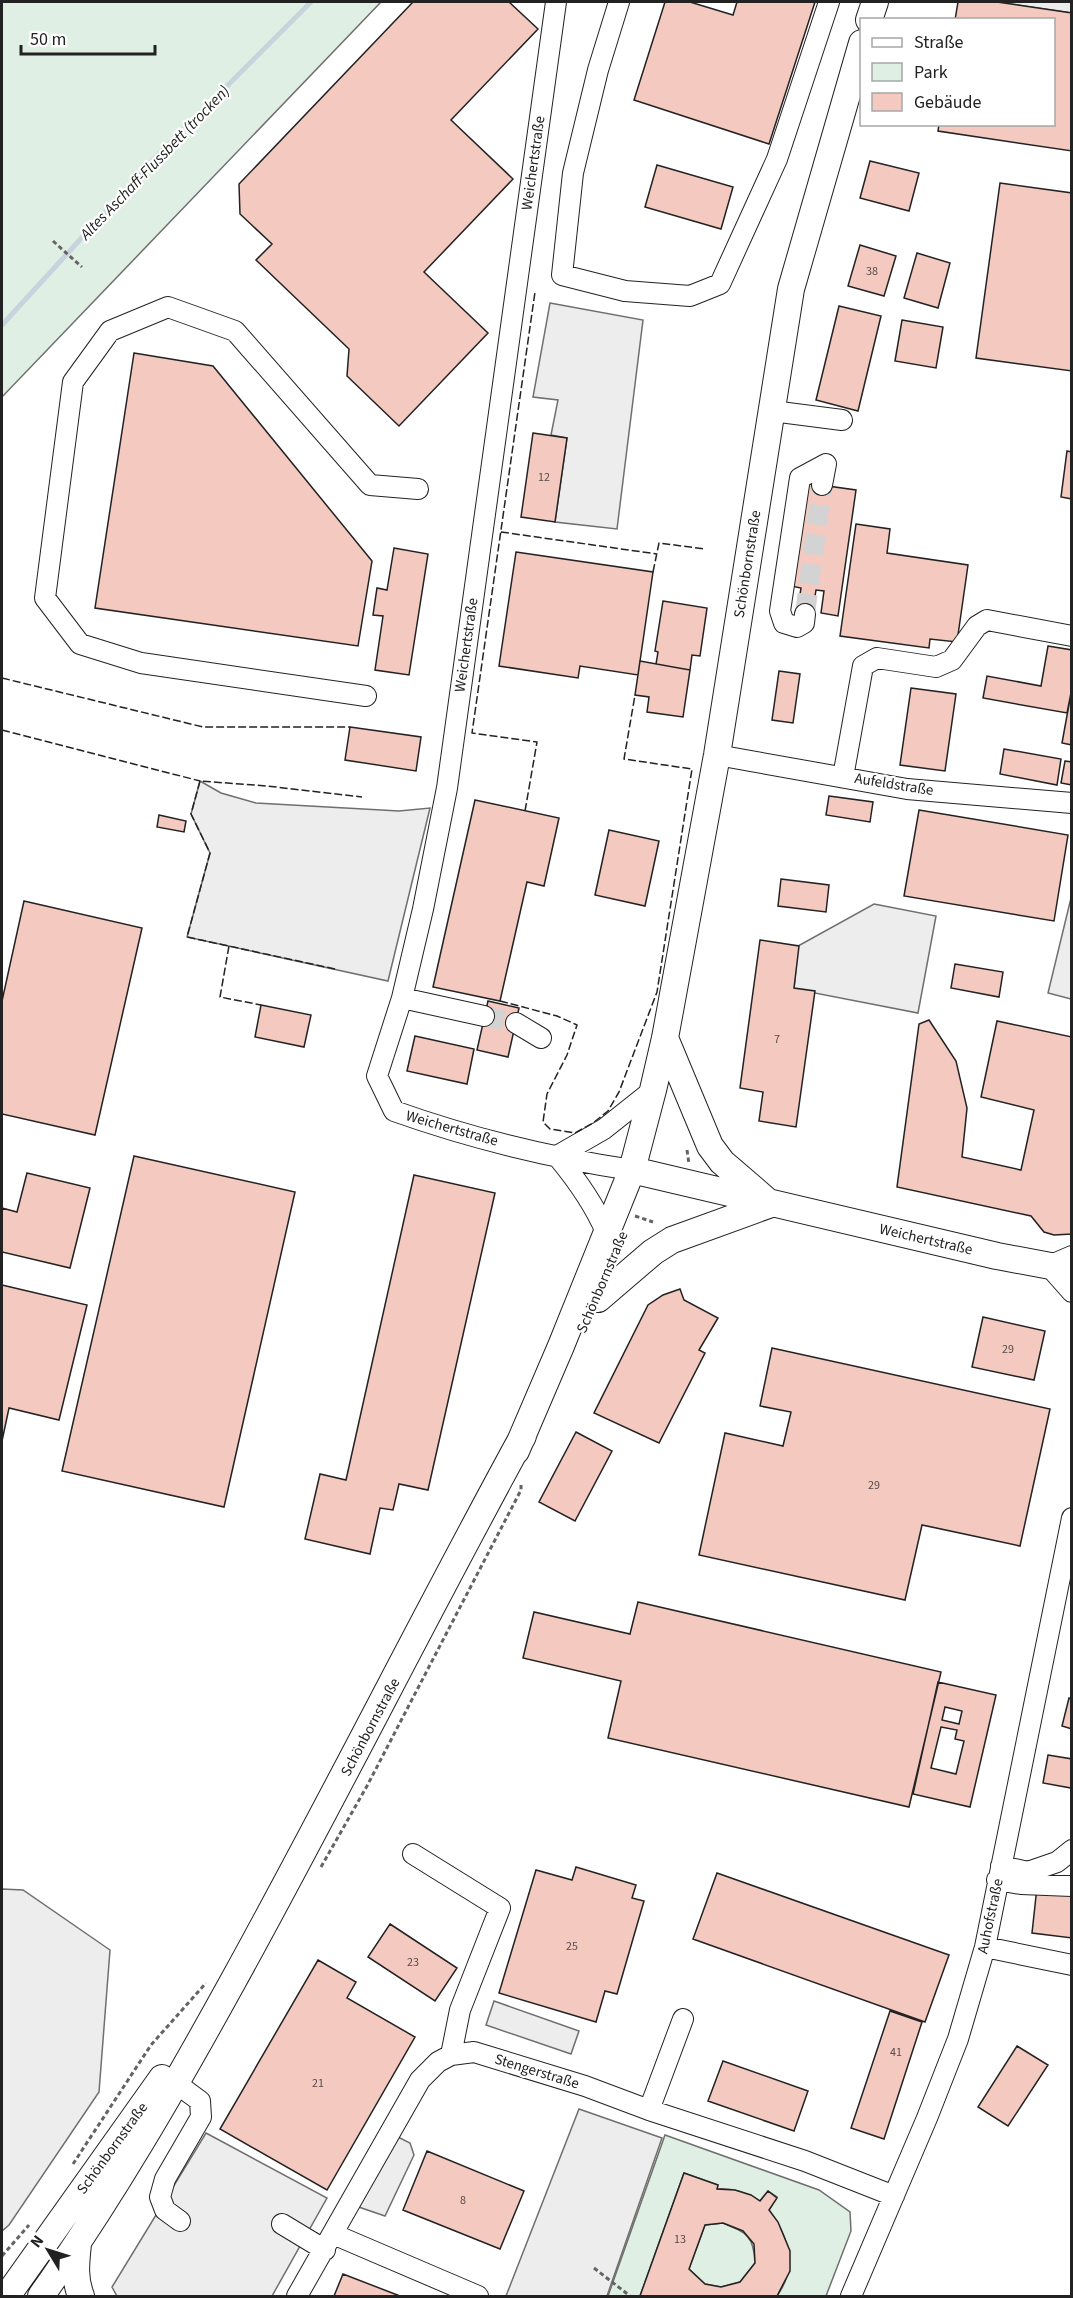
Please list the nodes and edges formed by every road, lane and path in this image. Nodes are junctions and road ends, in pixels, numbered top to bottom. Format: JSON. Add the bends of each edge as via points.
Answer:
{"nodes":[{"id":1,"x":556,"y":2,"type":"edge"},
{"id":2,"x":619,"y":2,"type":"edge"},
{"id":3,"x":829,"y":2,"type":"edge"},
{"id":4,"x":874,"y":2,"type":"edge"},
{"id":5,"x":869,"y":18,"type":"edge"},
{"id":6,"x":860,"y":47,"type":"edge"},
{"id":7,"x":53,"y":242,"type":"dead end"},
{"id":8,"x":82,"y":267,"type":"dead end"},
{"id":9,"x":772,"y":411,"type":"junction"},
{"id":10,"x":842,"y":420,"type":"dead end"},
{"id":11,"x":822,"y":486,"type":"tunnel mouth"},
{"id":12,"x":418,"y":489,"type":"dead end"},
{"id":13,"x":805,"y":614,"type":"dead end"},
{"id":14,"x":1071,"y":636,"type":"edge"},
{"id":15,"x":366,"y":696,"type":"dead end"},
{"id":16,"x":717,"y":755,"type":"junction"},
{"id":17,"x":843,"y":777,"type":"junction"},
{"id":18,"x":1071,"y":803,"type":"edge"},
{"id":19,"x":402,"y":998,"type":"junction"},
{"id":20,"x":484,"y":1016,"type":"tunnel mouth"},
{"id":21,"x":516,"y":1023,"type":"tunnel mouth"},
{"id":22,"x":541,"y":1038,"type":"dead end"},
{"id":23,"x":665,"y":1038,"type":"junction"},
{"id":24,"x":653,"y":1090,"type":"junction"},
{"id":25,"x":557,"y":1156,"type":"junction"},
{"id":26,"x":632,"y":1170,"type":"junction"},
{"id":27,"x":771,"y":1204,"type":"junction"},
{"id":28,"x":606,"y":1232,"type":"junction"},
{"id":29,"x":1064,"y":1264,"type":"edge"},
{"id":30,"x":1071,"y":1292,"type":"edge"},
{"id":31,"x":598,"y":1299,"type":"junction"},
{"id":32,"x":516,"y":1450,"type":"junction"},
{"id":33,"x":1071,"y":1518,"type":"edge"},
{"id":34,"x":382,"y":1730,"type":"junction"},
{"id":35,"x":367,"y":1786,"type":"dead end"},
{"id":36,"x":1071,"y":1850,"type":"edge"},
{"id":37,"x":413,"y":1854,"type":"dead end"},
{"id":38,"x":999,"y":1873,"type":"junction"},
{"id":39,"x":1071,"y":1886,"type":"edge"},
{"id":40,"x":985,"y":1947,"type":"junction"},
{"id":41,"x":1071,"y":1965,"type":"edge"},
{"id":42,"x":208,"y":1980,"type":"dead end"},
{"id":43,"x":222,"y":2002,"type":"junction"},
{"id":44,"x":683,"y":2019,"type":"dead end"},
{"id":45,"x":451,"y":2055,"type":"junction"},
{"id":46,"x":177,"y":2084,"type":"junction"},
{"id":47,"x":649,"y":2110,"type":"junction"},
{"id":48,"x":69,"y":2168,"type":"dead end"},
{"id":49,"x":894,"y":2196,"type":"junction"},
{"id":50,"x":180,"y":2221,"type":"dead end"},
{"id":51,"x":29,"y":2224,"type":"dead end"},
{"id":52,"x":282,"y":2224,"type":"dead end"},
{"id":53,"x":329,"y":2242,"type":"junction"},
{"id":54,"x":78,"y":2244,"type":"junction"},
{"id":55,"x":2,"y":2256,"type":"edge"},
{"id":56,"x":594,"y":2268,"type":"dead end"},
{"id":57,"x":15,"y":2290,"type":"edge"},
{"id":58,"x":41,"y":2296,"type":"edge"},
{"id":59,"x":81,"y":2296,"type":"edge"},
{"id":60,"x":297,"y":2296,"type":"edge"},
{"id":61,"x":478,"y":2296,"type":"edge"},
{"id":62,"x":630,"y":2296,"type":"edge"},
{"id":63,"x":851,"y":2296,"type":"edge"}],
"edges":[{"from":1,"to":19,"type":"street","name":"Weichertstraße","via":[[447,788]]},
{"from":2,"to":3,"type":"street","via":[[573,173],[562,275],[625,291],[690,296],[720,284],[777,159]]},
{"from":4,"to":5,"type":"main road"},
{"from":6,"to":9,"type":"main road","name":"Schönbornstraße","via":[[791,289]]},
{"from":7,"to":8,"type":"path"},
{"from":9,"to":10,"type":"street"},
{"from":9,"to":16,"type":"main road","name":"Schönbornstraße"},
{"from":11,"to":13,"type":"street","via":[[826,464],[800,478],[780,611],[784,623],[797,627],[804,623]]},
{"from":12,"to":15,"type":"street","via":[[370,485],[235,331],[168,308],[110,331],[74,382],[45,598],[80,644],[141,663]]},
{"from":14,"to":17,"type":"street","via":[[987,620],[977,626],[952,660],[936,667],[877,658],[863,666]]},
{"from":16,"to":17,"type":"street","name":"Aufeldstraße"},
{"from":16,"to":23,"type":"main road","name":"Schönbornstraße"},
{"from":17,"to":18,"type":"street","name":"Aufeldstraße","via":[[906,789]]},
{"from":19,"to":20,"type":"street"},
{"from":19,"to":25,"type":"street","name":"Weichertstraße","via":[[377,1076],[394,1111]]},
{"from":21,"to":22,"type":"street"},
{"from":23,"to":24,"type":"main road","name":"Schönbornstraße"},
{"from":23,"to":27,"type":"main road","via":[[710,1146],[738,1177]]},
{"from":24,"to":25,"type":"street","via":[[604,1129]]},
{"from":24,"to":26,"type":"main road","name":"Schönbornstraße"},
{"from":25,"to":26,"type":"street","name":"Weichertstraße"},
{"from":25,"to":28,"type":"street","via":[[586,1193]]},
{"from":26,"to":27,"type":"main road","name":"Weichertstraße"},
{"from":26,"to":28,"type":"main road","name":"Schönbornstraße"},
{"from":26,"to":31,"type":"main road","name":"Schönbornstraße","via":[[630,1215]]},
{"from":27,"to":29,"type":"main road","name":"Weichertstraße"},
{"from":27,"to":31,"type":"main road","via":[[672,1240]]},
{"from":28,"to":32,"type":"main road","name":"Schönbornstraße"},
{"from":29,"to":30,"type":"street","name":"Weichertstraße"},
{"from":31,"to":32,"type":"main road","name":"Schönbornstraße"},
{"from":32,"to":34,"type":"main road","name":"Schönbornstraße"},
{"from":32,"to":34,"type":"path","via":[[521,1490]]},
{"from":33,"to":38,"type":"street","name":"Auhofstraße"},
{"from":34,"to":35,"type":"path"},
{"from":34,"to":43,"type":"main road","name":"Schönbornstraße","via":[[340,1782]]},
{"from":36,"to":38,"type":"street","via":[[1057,1862],[1028,1872]]},
{"from":37,"to":45,"type":"street","via":[[500,1908],[460,2010]]},
{"from":38,"to":39,"type":"street","via":[[1021,1884]]},
{"from":38,"to":40,"type":"street","name":"Auhofstraße"},
{"from":40,"to":41,"type":"street"},
{"from":40,"to":49,"type":"street","name":"Auhofstraße","via":[[958,2039]]},
{"from":42,"to":48,"type":"path","via":[[151,2045]]},
{"from":43,"to":46,"type":"main road","name":"Schönbornstraße"},
{"from":43,"to":57,"type":"main road","name":"Schönbornstraße","via":[[165,2074]]},
{"from":44,"to":47,"type":"street"},
{"from":45,"to":47,"type":"street","name":"Stengerstraße","via":[[474,2052]]},
{"from":45,"to":53,"type":"street","via":[[420,2080]]},
{"from":46,"to":50,"type":"street","via":[[200,2101],[201,2117],[165,2179],[160,2197],[165,2210]]},
{"from":46,"to":54,"type":"main road","name":"Schönbornstraße"},
{"from":47,"to":49,"type":"street","name":"Stengerstraße","via":[[806,2161]]},
{"from":49,"to":63,"type":"street","name":"Auhofstraße"},
{"from":51,"to":55,"type":"path"},
{"from":52,"to":53,"type":"street"},
{"from":53,"to":60,"type":"street"},
{"from":53,"to":61,"type":"street"},
{"from":54,"to":58,"type":"main road","name":"Schönbornstraße"},
{"from":54,"to":59,"type":"main road","via":[[75,2270]]},
{"from":56,"to":62,"type":"path"}]}
